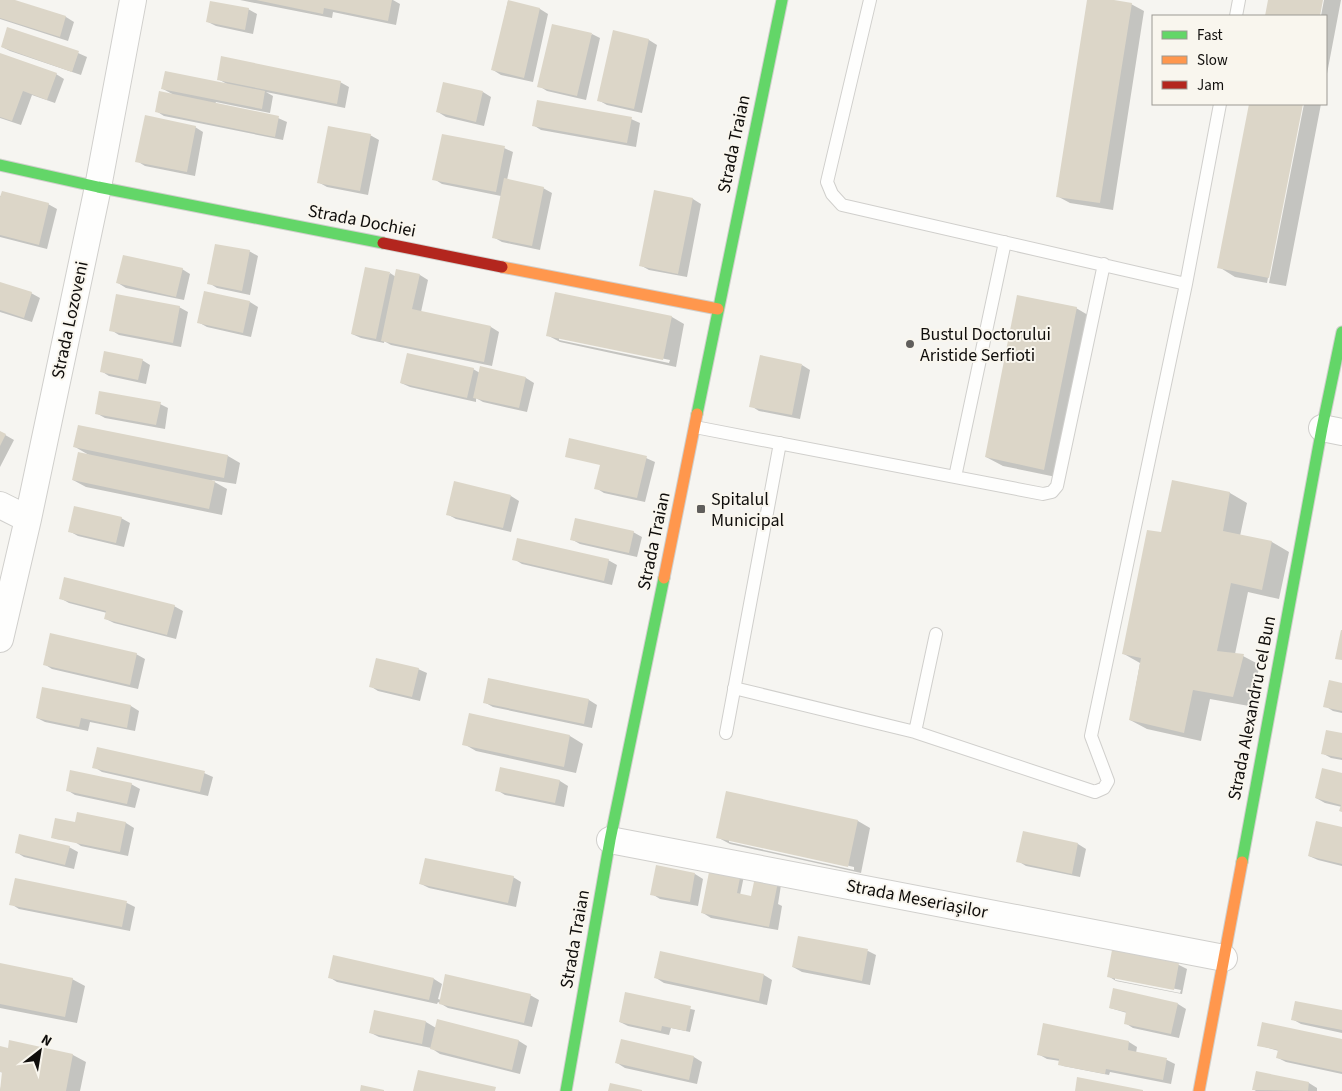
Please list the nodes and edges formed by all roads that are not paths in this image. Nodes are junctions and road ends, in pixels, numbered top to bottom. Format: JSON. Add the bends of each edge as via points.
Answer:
{"nodes":[{"id":1,"x":133,"y":0,"type":"edge"},
{"id":2,"x":782,"y":0,"type":"edge"},
{"id":3,"x":870,"y":0,"type":"edge"},
{"id":4,"x":1239,"y":0,"type":"edge"},
{"id":5,"x":1236,"y":15,"type":"edge"},
{"id":6,"x":1220,"y":105,"type":"edge"},
{"id":7,"x":0,"y":165,"type":"edge"},
{"id":8,"x":98,"y":187,"type":"junction"},
{"id":9,"x":1005,"y":242,"type":"junction"},
{"id":10,"x":1104,"y":264,"type":"junction"},
{"id":11,"x":1186,"y":284,"type":"junction"},
{"id":12,"x":718,"y":309,"type":"junction"},
{"id":13,"x":1342,"y":332,"type":"edge"},
{"id":14,"x":695,"y":427,"type":"junction"},
{"id":15,"x":1332,"y":430,"type":"edge"},
{"id":16,"x":780,"y":443,"type":"junction"},
{"id":17,"x":955,"y":477,"type":"junction"},
{"id":18,"x":0,"y":505,"type":"edge"},
{"id":19,"x":28,"y":519,"type":"junction"},
{"id":20,"x":936,"y":634,"type":"dead end"},
{"id":21,"x":0,"y":639,"type":"edge"},
{"id":22,"x":734,"y":688,"type":"junction"},
{"id":23,"x":915,"y":732,"type":"junction"},
{"id":24,"x":726,"y":733,"type":"dead end"},
{"id":25,"x":610,"y":840,"type":"junction"},
{"id":26,"x":1224,"y":958,"type":"junction"},
{"id":27,"x":566,"y":1091,"type":"edge"},
{"id":28,"x":1199,"y":1091,"type":"edge"}],
"edges":[{"from":1,"to":8,"type":"street","name":"Strada Lozoveni"},
{"from":2,"to":12,"type":"street","name":"Strada Traian"},
{"from":3,"to":9,"type":"lane","via":[[827,182],[832,194],[842,205]]},
{"from":4,"to":5,"type":"lane"},
{"from":6,"to":11,"type":"lane"},
{"from":7,"to":8,"type":"street","name":"Strada Dochiei"},
{"from":8,"to":12,"type":"street","name":"Strada Dochiei"},
{"from":8,"to":19,"type":"street","name":"Strada Lozoveni"},
{"from":9,"to":10,"type":"lane"},
{"from":9,"to":17,"type":"lane"},
{"from":10,"to":11,"type":"lane"},
{"from":10,"to":17,"type":"lane","via":[[1057,486],[1052,492],[1043,494]]},
{"from":11,"to":23,"type":"lane","via":[[1091,736],[1108,782],[1095,792]]},
{"from":12,"to":14,"type":"street","name":"Strada Traian"},
{"from":13,"to":15,"type":"street","name":"Strada Alexandru cel Bun"},
{"from":14,"to":16,"type":"lane"},
{"from":14,"to":25,"type":"street","name":"Strada Traian"},
{"from":15,"to":26,"type":"street","name":"Strada Alexandru cel Bun"},
{"from":16,"to":17,"type":"lane"},
{"from":16,"to":22,"type":"lane"},
{"from":18,"to":19,"type":"street"},
{"from":19,"to":21,"type":"street","name":"Strada Lozoveni"},
{"from":20,"to":23,"type":"lane"},
{"from":22,"to":23,"type":"lane"},
{"from":22,"to":24,"type":"lane"},
{"from":25,"to":26,"type":"street","name":"Strada Meseriașilor"},
{"from":25,"to":27,"type":"street","name":"Strada Traian"},
{"from":26,"to":28,"type":"street","name":"Strada Alexandru cel Bun"}]}
